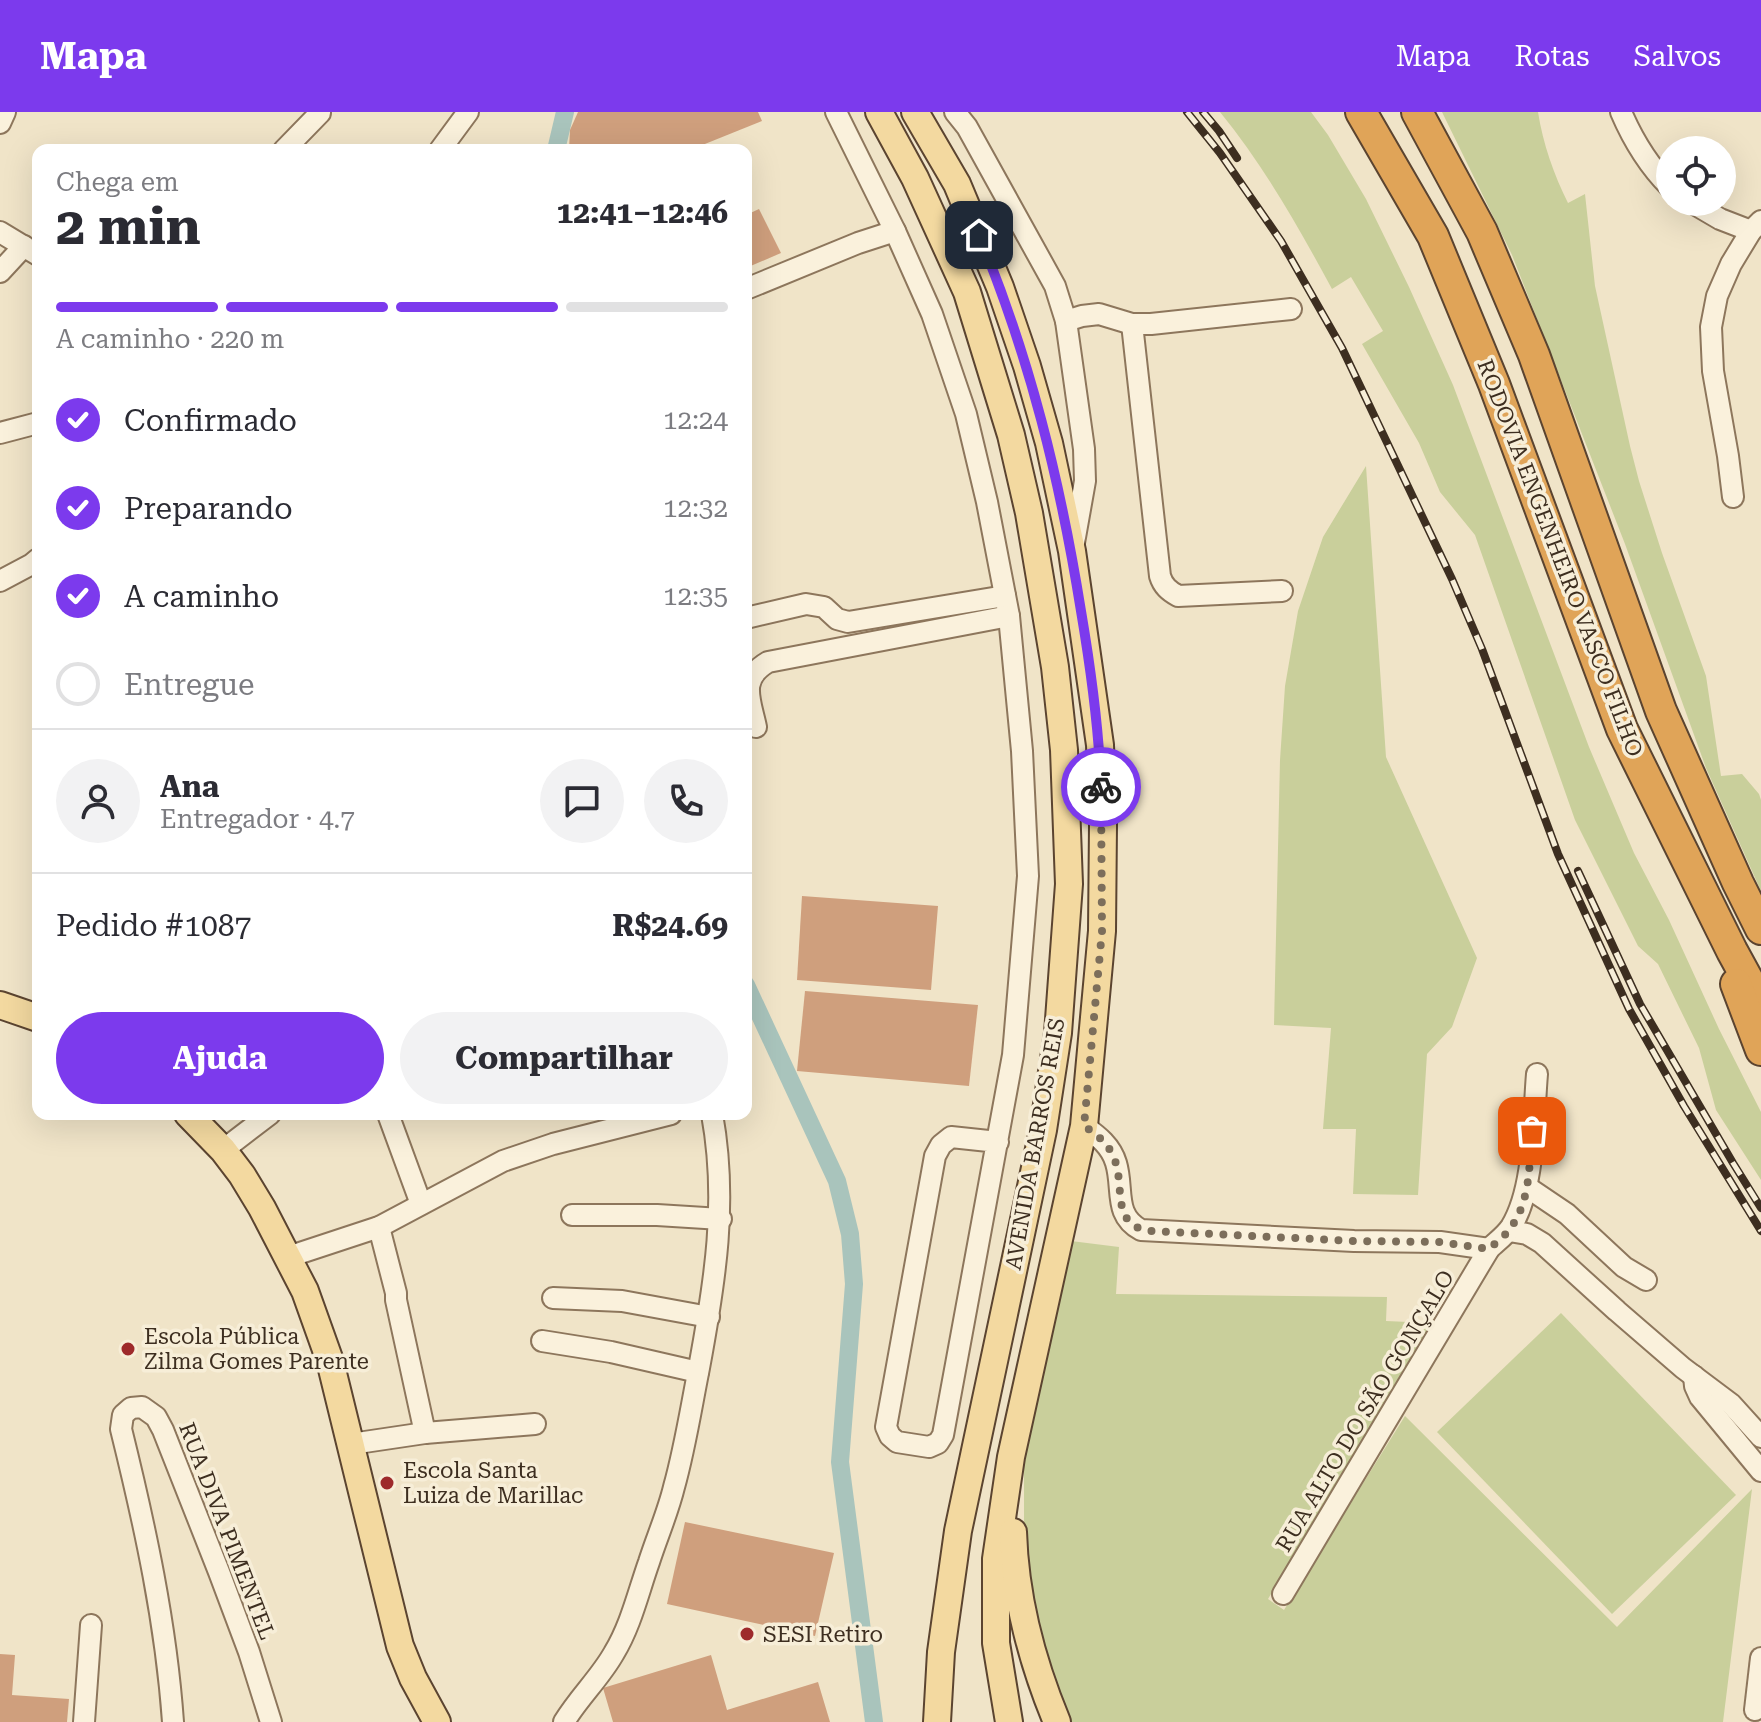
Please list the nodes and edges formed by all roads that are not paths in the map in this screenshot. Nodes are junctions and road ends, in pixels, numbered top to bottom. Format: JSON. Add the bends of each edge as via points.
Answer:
{"nodes":[{"id":1,"x":5,"y":112,"type":"edge"},
{"id":2,"x":468,"y":112,"type":"edge"},
{"id":3,"x":836,"y":112,"type":"edge"},
{"id":4,"x":879,"y":112,"type":"edge"},
{"id":5,"x":915,"y":112,"type":"edge"},
{"id":6,"x":955,"y":112,"type":"edge"},
{"id":7,"x":1361,"y":112,"type":"edge"},
{"id":8,"x":1417,"y":112,"type":"edge"},
{"id":9,"x":1621,"y":112,"type":"edge"},
{"id":10,"x":320,"y":113,"type":"edge"},
{"id":11,"x":0,"y":123,"type":"edge"},
{"id":12,"x":290,"y":144,"type":"edge"},
{"id":13,"x":444,"y":144,"type":"edge"},
{"id":14,"x":1656,"y":172,"type":"edge"},
{"id":15,"x":1715,"y":216,"type":"edge"},
{"id":16,"x":1756,"y":226,"type":"edge"},
{"id":17,"x":895,"y":231,"type":"junction"},
{"id":18,"x":0,"y":232,"type":"edge"},
{"id":19,"x":31,"y":250,"type":"edge"},
{"id":20,"x":0,"y":272,"type":"edge"},
{"id":21,"x":752,"y":287,"type":"edge"},
{"id":22,"x":1291,"y":309,"type":"dead end"},
{"id":23,"x":1066,"y":321,"type":"junction"},
{"id":24,"x":1132,"y":324,"type":"junction"},
{"id":25,"x":32,"y":425,"type":"edge"},
{"id":26,"x":0,"y":433,"type":"edge"},
{"id":27,"x":1733,"y":497,"type":"dead end"},
{"id":28,"x":1072,"y":551,"type":"junction"},
{"id":29,"x":32,"y":564,"type":"edge"},
{"id":30,"x":0,"y":581,"type":"edge"},
{"id":31,"x":1282,"y":591,"type":"dead end"},
{"id":32,"x":1007,"y":606,"type":"junction"},
{"id":33,"x":752,"y":617,"type":"edge"},
{"id":34,"x":752,"y":675,"type":"edge"},
{"id":35,"x":752,"y":708,"type":"edge"},
{"id":36,"x":756,"y":727,"type":"dead end"},
{"id":37,"x":1761,"y":929,"type":"edge"},
{"id":38,"x":1732,"y":951,"type":"junction"},
{"id":39,"x":1761,"y":1004,"type":"edge"},
{"id":40,"x":0,"y":1005,"type":"edge"},
{"id":41,"x":32,"y":1016,"type":"edge"},
{"id":42,"x":1761,"y":1050,"type":"edge"},
{"id":43,"x":1537,"y":1074,"type":"dead end"},
{"id":44,"x":194,"y":1120,"type":"edge"},
{"id":45,"x":262,"y":1120,"type":"edge"},
{"id":46,"x":390,"y":1120,"type":"edge"},
{"id":47,"x":647,"y":1120,"type":"edge"},
{"id":48,"x":713,"y":1120,"type":"edge"},
{"id":49,"x":1084,"y":1126,"type":"junction"},
{"id":50,"x":998,"y":1142,"type":"junction"},
{"id":51,"x":223,"y":1150,"type":"junction"},
{"id":52,"x":1527,"y":1187,"type":"junction"},
{"id":53,"x":421,"y":1204,"type":"junction"},
{"id":54,"x":572,"y":1215,"type":"dead end"},
{"id":55,"x":721,"y":1219,"type":"junction"},
{"id":56,"x":379,"y":1227,"type":"junction"},
{"id":57,"x":1509,"y":1231,"type":"junction"},
{"id":58,"x":1489,"y":1249,"type":"junction"},
{"id":59,"x":288,"y":1257,"type":"junction"},
{"id":60,"x":1646,"y":1280,"type":"dead end"},
{"id":61,"x":553,"y":1298,"type":"dead end"},
{"id":62,"x":709,"y":1317,"type":"junction"},
{"id":63,"x":542,"y":1341,"type":"dead end"},
{"id":64,"x":698,"y":1372,"type":"junction"},
{"id":65,"x":1694,"y":1376,"type":"junction"},
{"id":66,"x":535,"y":1424,"type":"dead end"},
{"id":67,"x":425,"y":1433,"type":"junction"},
{"id":68,"x":1761,"y":1437,"type":"edge"},
{"id":69,"x":351,"y":1444,"type":"junction"},
{"id":70,"x":1011,"y":1457,"type":"junction"},
{"id":71,"x":1761,"y":1471,"type":"edge"},
{"id":72,"x":1283,"y":1594,"type":"dead end"},
{"id":73,"x":91,"y":1625,"type":"dead end"},
{"id":74,"x":1761,"y":1658,"type":"edge"},
{"id":75,"x":1755,"y":1710,"type":"dead end"},
{"id":76,"x":84,"y":1722,"type":"edge"},
{"id":77,"x":173,"y":1722,"type":"edge"},
{"id":78,"x":271,"y":1722,"type":"edge"},
{"id":79,"x":437,"y":1722,"type":"edge"},
{"id":80,"x":564,"y":1722,"type":"edge"},
{"id":81,"x":937,"y":1722,"type":"edge"},
{"id":82,"x":1009,"y":1722,"type":"edge"},
{"id":83,"x":1057,"y":1722,"type":"edge"}],
"edges":[{"from":1,"to":11,"type":"street"},
{"from":2,"to":13,"type":"street"},
{"from":3,"to":17,"type":"street"},
{"from":4,"to":81,"type":"main road","name":"AVENIDA BARROS REIS","via":[[967,292],[1011,435],[1055,667],[1069,884],[1058,1033],[958,1531]]},
{"from":5,"to":28,"type":"main road","name":"AVENIDA BARROS REIS","via":[[957,184],[1000,287],[1049,443]]},
{"from":6,"to":23,"type":"street","via":[[1036,248]]},
{"from":7,"to":38,"type":"highway","name":"RODOVIA ENGENHEIRO VASCO FILHO","via":[[1433,236],[1622,729]]},
{"from":8,"to":37,"type":"highway","name":"RODOVIA ENGENHEIRO VASCO FILHO","via":[[1482,232],[1534,355],[1661,711]]},
{"from":9,"to":14,"type":"street"},
{"from":10,"to":12,"type":"street"},
{"from":15,"to":16,"type":"street"},
{"from":16,"to":27,"type":"street","via":[[1731,264],[1711,327]]},
{"from":17,"to":21,"type":"street"},
{"from":17,"to":32,"type":"street","via":[[932,314],[966,414]]},
{"from":18,"to":19,"type":"street"},
{"from":19,"to":20,"type":"street"},
{"from":22,"to":24,"type":"street"},
{"from":23,"to":24,"type":"street","via":[[1099,314]]},
{"from":23,"to":28,"type":"street","via":[[1085,481]]},
{"from":24,"to":31,"type":"street","via":[[1163,584],[1178,596]]},
{"from":25,"to":26,"type":"street"},
{"from":28,"to":49,"type":"main road","name":"AVENIDA BARROS REIS","via":[[1100,745],[1103,825],[1102,931]]},
{"from":29,"to":30,"type":"street"},
{"from":32,"to":33,"type":"street","via":[[848,622],[824,607],[806,604]]},
{"from":32,"to":34,"type":"street","via":[[768,662]]},
{"from":32,"to":50,"type":"street","via":[[1028,876],[1013,1055]]},
{"from":35,"to":36,"type":"street"},
{"from":38,"to":39,"type":"highway","name":"RODOVIA ENGENHEIRO VASCO FILHO"},
{"from":38,"to":42,"type":"highway","via":[[1738,991]]},
{"from":40,"to":41,"type":"main road"},
{"from":43,"to":52,"type":"street","name":"RUA ALTO DO SÃO GONÇALO"},
{"from":44,"to":51,"type":"main road"},
{"from":45,"to":51,"type":"street"},
{"from":46,"to":53,"type":"street"},
{"from":47,"to":53,"type":"street","via":[[503,1161]]},
{"from":48,"to":55,"type":"street"},
{"from":49,"to":58,"type":"street","via":[[1112,1154],[1123,1213],[1141,1230],[1440,1242]]},
{"from":49,"to":70,"type":"main road","name":"AVENIDA BARROS REIS"},
{"from":50,"to":50,"type":"street","via":[[943,1435],[929,1447],[897,1442],[886,1427],[935,1156],[951,1137]]},
{"from":51,"to":59,"type":"main road"},
{"from":52,"to":57,"type":"street","name":"RUA ALTO DO SÃO GONÇALO"},
{"from":52,"to":60,"type":"street"},
{"from":53,"to":56,"type":"street"},
{"from":54,"to":55,"type":"street"},
{"from":55,"to":62,"type":"street"},
{"from":56,"to":59,"type":"street"},
{"from":56,"to":67,"type":"street"},
{"from":57,"to":58,"type":"street","name":"RUA ALTO DO SÃO GONÇALO"},
{"from":57,"to":65,"type":"street","via":[[1542,1243]]},
{"from":58,"to":72,"type":"street","name":"RUA ALTO DO SÃO GONÇALO"},
{"from":59,"to":69,"type":"main road","via":[[330,1361]]},
{"from":61,"to":62,"type":"street","via":[[622,1301]]},
{"from":62,"to":64,"type":"street"},
{"from":63,"to":64,"type":"street"},
{"from":64,"to":80,"type":"street","via":[[674,1490],[633,1613],[614,1653]]},
{"from":65,"to":68,"type":"street","via":[[1731,1404]]},
{"from":65,"to":71,"type":"street","via":[[1700,1397]]},
{"from":66,"to":67,"type":"street"},
{"from":67,"to":69,"type":"street"},
{"from":69,"to":79,"type":"main road","via":[[400,1646]]},
{"from":70,"to":82,"type":"main road","name":"AVENIDA BARROS REIS","via":[[995,1598],[996,1643]]},
{"from":70,"to":83,"type":"main road","via":[[1014,1564],[1030,1648]]},
{"from":73,"to":76,"type":"street"},
{"from":74,"to":75,"type":"street"},
{"from":77,"to":78,"type":"street","name":"RUA DIVA PIMENTEL","via":[[156,1590],[121,1429],[123,1415],[136,1406],[156,1417],[173,1451]]}]}
